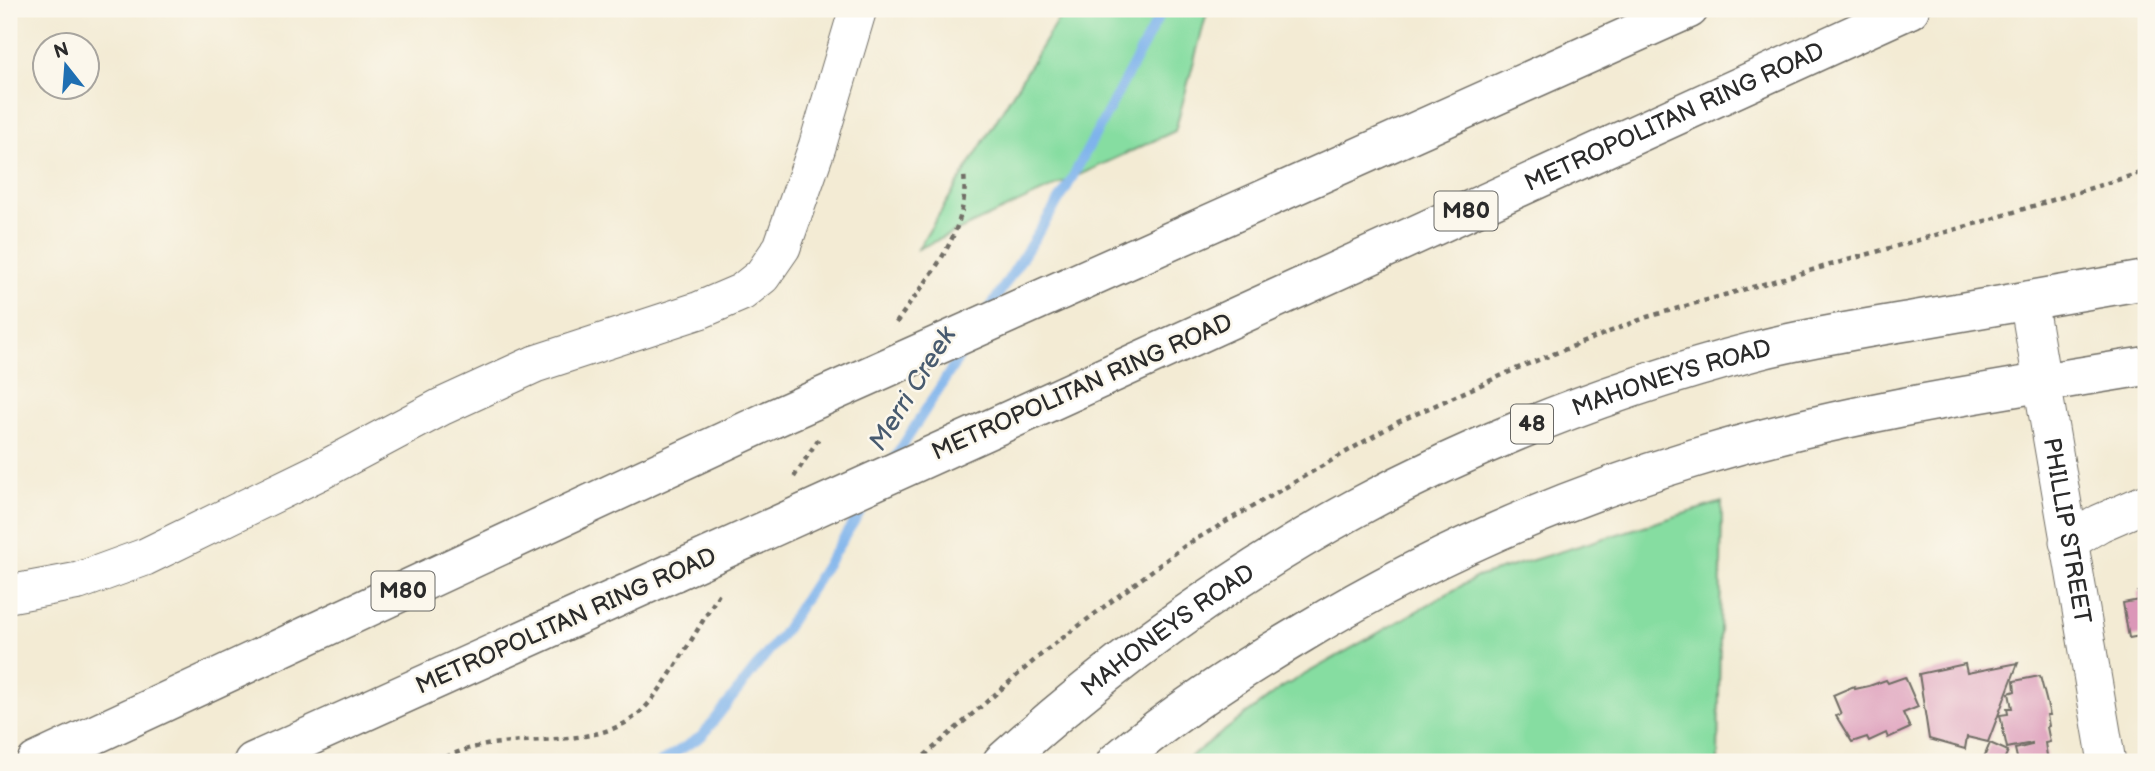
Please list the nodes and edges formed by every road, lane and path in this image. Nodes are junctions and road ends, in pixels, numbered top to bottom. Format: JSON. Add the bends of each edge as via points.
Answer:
{"nodes":[{"id":1,"x":858,"y":9,"type":"edge"},
{"id":2,"x":1689,"y":9,"type":"edge"},
{"id":3,"x":1910,"y":9,"type":"edge"},
{"id":4,"x":2146,"y":280,"type":"edge"},
{"id":5,"x":2028,"y":300,"type":"junction"},
{"id":6,"x":2146,"y":366,"type":"edge"},
{"id":7,"x":2042,"y":383,"type":"junction"},
{"id":8,"x":2146,"y":503,"type":"edge"},
{"id":9,"x":2068,"y":542,"type":"junction"},
{"id":10,"x":9,"y":594,"type":"edge"},
{"id":11,"x":36,"y":762,"type":"edge"},
{"id":12,"x":253,"y":762,"type":"edge"},
{"id":13,"x":1002,"y":762,"type":"edge"},
{"id":14,"x":1116,"y":762,"type":"edge"},
{"id":15,"x":2107,"y":762,"type":"edge"}],
"edges":[{"from":1,"to":10,"type":"street","via":[[782,247],[762,276],[741,292],[535,364],[145,557],[79,580]]},
{"from":2,"to":11,"type":"main road","number":"M80","bridge":true,"via":[[771,420]]},
{"from":3,"to":12,"type":"main road","name":"METROPOLITAN RING ROAD","number":"M80","bridge":true},
{"from":4,"to":5,"type":"main road","name":"MAHONEYS ROAD","number":"48"},
{"from":5,"to":7,"type":"street","name":"PHILLIP STREET"},
{"from":5,"to":13,"type":"main road","name":"MAHONEYS ROAD","number":"48","via":[[1761,350],[1638,385],[1449,460],[1347,511],[1184,613]]},
{"from":6,"to":7,"type":"main road"},
{"from":7,"to":9,"type":"street","name":"PHILLIP STREET"},
{"from":7,"to":14,"type":"main road","via":[[1799,430],[1695,458],[1581,497],[1463,545],[1349,605],[1233,675]]},
{"from":8,"to":9,"type":"street"},
{"from":9,"to":15,"type":"street","name":"PHILLIP STREET"}]}
